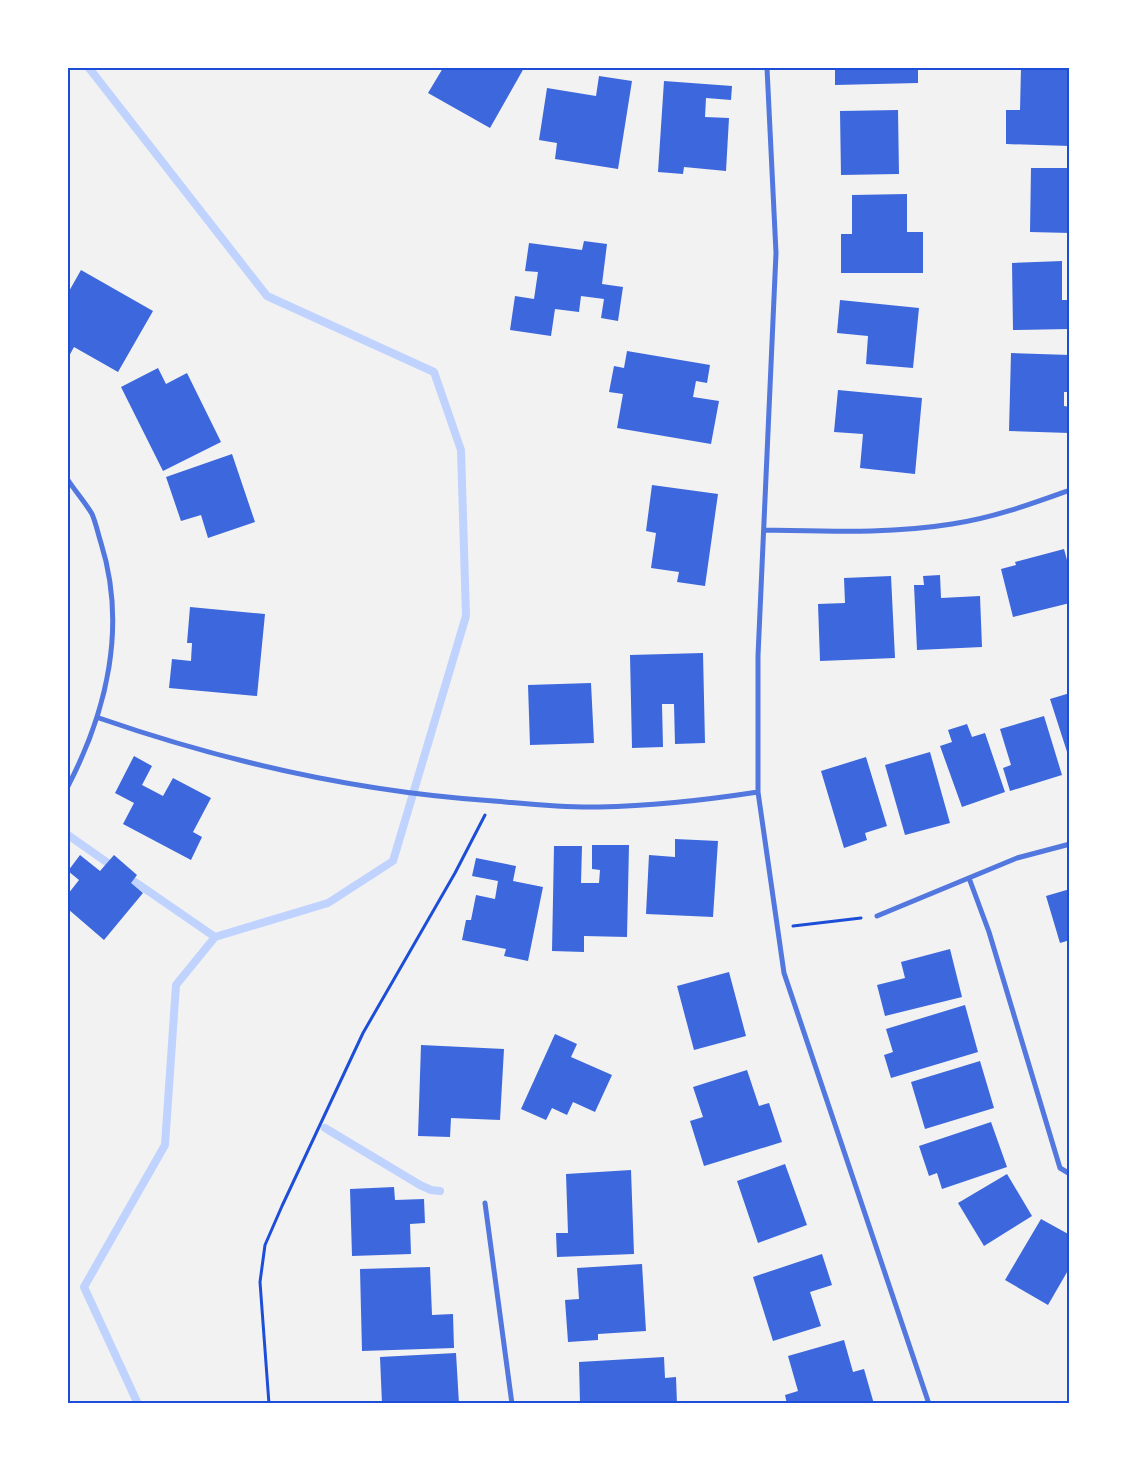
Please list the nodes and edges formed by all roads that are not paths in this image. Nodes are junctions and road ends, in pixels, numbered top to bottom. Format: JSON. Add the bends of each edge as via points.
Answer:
{"nodes":[{"id":1,"x":767,"y":68,"type":"edge"},
{"id":2,"x":68,"y":480,"type":"edge"},
{"id":3,"x":1070,"y":490,"type":"edge"},
{"id":4,"x":765,"y":530,"type":"junction"},
{"id":5,"x":98,"y":718,"type":"junction"},
{"id":6,"x":68,"y":786,"type":"edge"},
{"id":7,"x":758,"y":792,"type":"junction"},
{"id":8,"x":1070,"y":844,"type":"edge"},
{"id":9,"x":969,"y":878,"type":"junction"},
{"id":10,"x":877,"y":916,"type":"road end"},
{"id":11,"x":1070,"y":1174,"type":"edge"},
{"id":12,"x":485,"y":1203,"type":"dead end"},
{"id":13,"x":512,"y":1404,"type":"edge"},
{"id":14,"x":929,"y":1404,"type":"edge"}],
"edges":[{"from":1,"to":4,"type":"street","via":[[776,253]]},
{"from":2,"to":5,"type":"street","via":[[92,515],[109,568],[113,617],[110,666]]},
{"from":3,"to":4,"type":"street","via":[[997,515],[952,524],[876,531]]},
{"from":4,"to":7,"type":"street","via":[[758,656]]},
{"from":5,"to":6,"type":"street"},
{"from":5,"to":7,"type":"street","via":[[248,762],[358,787],[471,800],[599,807],[717,799]]},
{"from":7,"to":14,"type":"street","via":[[784,973]]},
{"from":8,"to":9,"type":"street","via":[[1017,858]]},
{"from":9,"to":10,"type":"street"},
{"from":9,"to":11,"type":"street","via":[[989,932],[1060,1168]]},
{"from":12,"to":13,"type":"street"}]}
